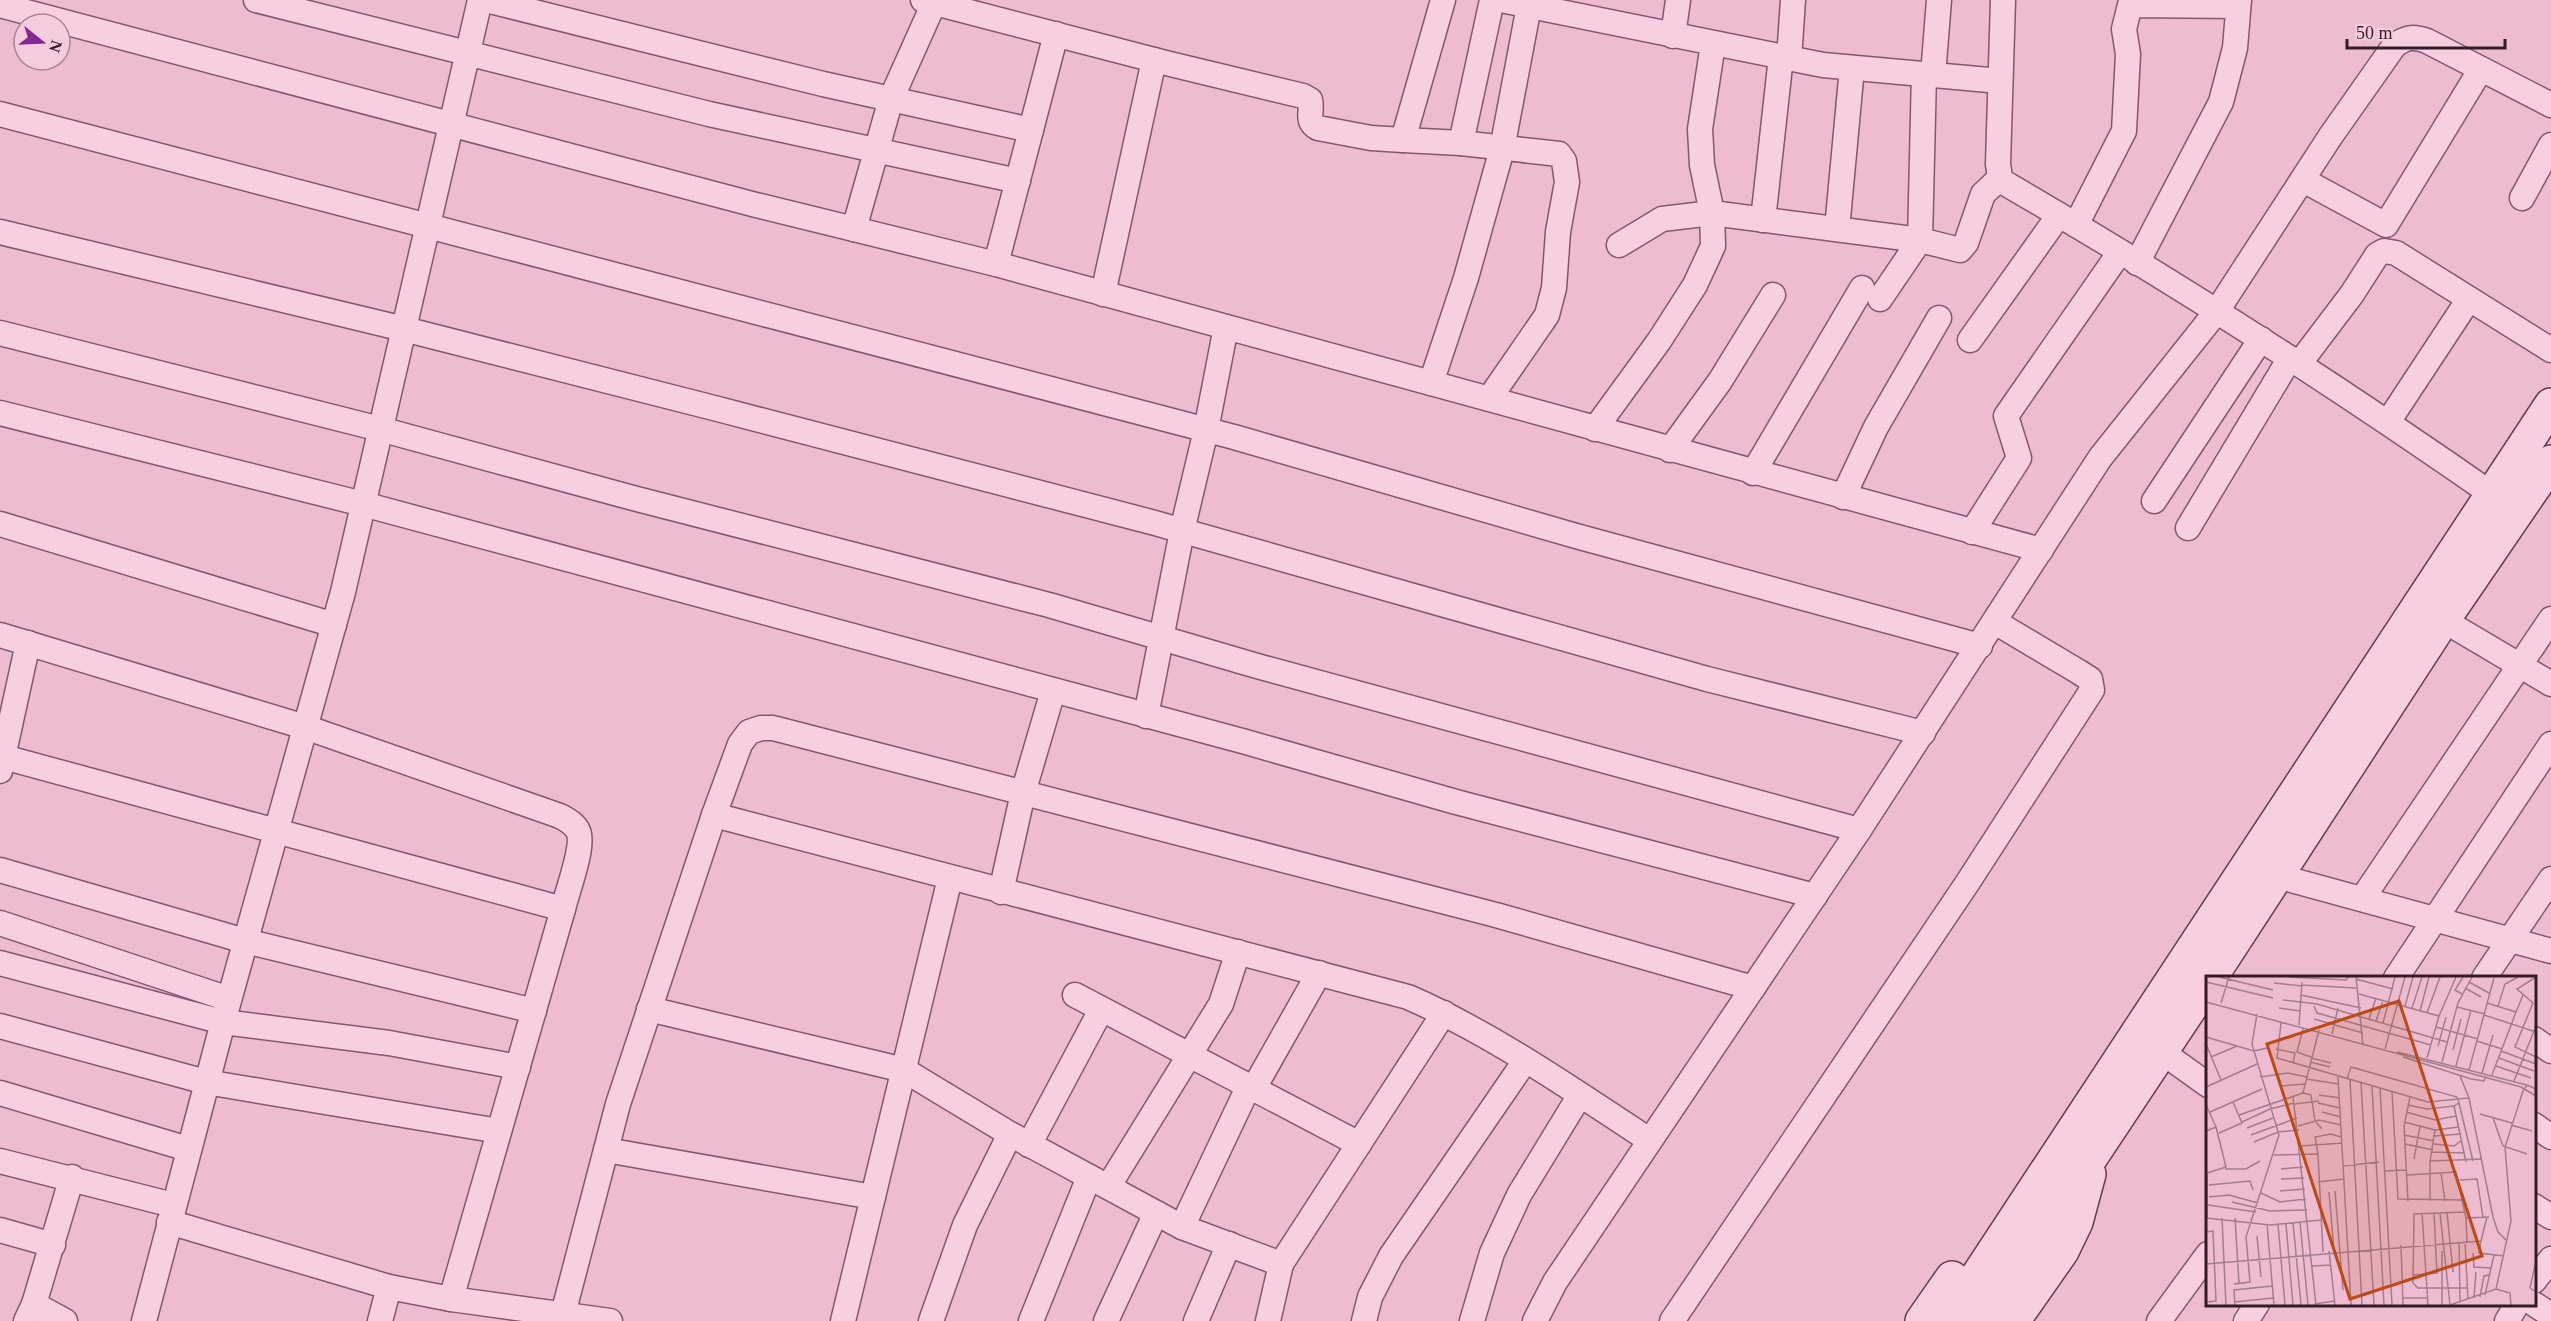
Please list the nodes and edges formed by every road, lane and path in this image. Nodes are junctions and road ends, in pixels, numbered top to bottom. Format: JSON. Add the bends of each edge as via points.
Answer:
{"nodes":[{"id":1,"x":256,"y":0,"type":"edge"},
{"id":2,"x":480,"y":0,"type":"edge"},
{"id":3,"x":486,"y":0,"type":"edge"},
{"id":4,"x":1443,"y":0,"type":"edge"},
{"id":5,"x":1492,"y":0,"type":"edge"},
{"id":6,"x":1501,"y":0,"type":"edge"},
{"id":7,"x":1678,"y":0,"type":"edge"},
{"id":8,"x":1793,"y":0,"type":"edge"},
{"id":9,"x":1939,"y":0,"type":"edge"},
{"id":10,"x":2003,"y":0,"type":"edge"},
{"id":11,"x":929,"y":2,"type":"edge"},
{"id":12,"x":2239,"y":3,"type":"edge"},
{"id":13,"x":0,"y":5,"type":"edge"},
{"id":14,"x":1529,"y":6,"type":"junction"},
{"id":15,"x":1056,"y":34,"type":"junction"},
{"id":16,"x":1673,"y":36,"type":"junction"},
{"id":17,"x":1713,"y":44,"type":"junction"},
{"id":18,"x":467,"y":54,"type":"junction"},
{"id":19,"x":1785,"y":58,"type":"junction"},
{"id":20,"x":1154,"y":60,"type":"junction"},
{"id":21,"x":1852,"y":68,"type":"junction"},
{"id":22,"x":2481,"y":69,"type":"junction"},
{"id":23,"x":1928,"y":75,"type":"junction"},
{"id":24,"x":2000,"y":81,"type":"junction"},
{"id":25,"x":891,"y":99,"type":"junction"},
{"id":26,"x":2551,"y":105,"type":"edge"},
{"id":27,"x":0,"y":114,"type":"edge"},
{"id":28,"x":451,"y":124,"type":"junction"},
{"id":29,"x":1031,"y":130,"type":"junction"},
{"id":30,"x":1403,"y":140,"type":"junction"},
{"id":31,"x":1461,"y":143,"type":"junction"},
{"id":32,"x":2551,"y":145,"type":"edge"},
{"id":33,"x":1502,"y":149,"type":"junction"},
{"id":34,"x":878,"y":151,"type":"junction"},
{"id":35,"x":2000,"y":178,"type":"junction"},
{"id":36,"x":2303,"y":180,"type":"junction"},
{"id":37,"x":1018,"y":181,"type":"junction"},
{"id":38,"x":2522,"y":198,"type":"dead end"},
{"id":39,"x":1712,"y":213,"type":"junction"},
{"id":40,"x":1762,"y":220,"type":"junction"},
{"id":41,"x":2067,"y":220,"type":"junction"},
{"id":42,"x":428,"y":226,"type":"junction"},
{"id":43,"x":854,"y":229,"type":"junction"},
{"id":44,"x":1837,"y":229,"type":"junction"},
{"id":45,"x":0,"y":232,"type":"edge"},
{"id":46,"x":1920,"y":240,"type":"junction"},
{"id":47,"x":1619,"y":245,"type":"dead end"},
{"id":48,"x":2129,"y":257,"type":"junction"},
{"id":49,"x":996,"y":264,"type":"junction"},
{"id":50,"x":1103,"y":294,"type":"junction"},
{"id":51,"x":1773,"y":295,"type":"dead end"},
{"id":52,"x":2469,"y":299,"type":"junction"},
{"id":53,"x":2217,"y":311,"type":"junction"},
{"id":54,"x":1939,"y":318,"type":"dead end"},
{"id":55,"x":1226,"y":327,"type":"junction"},
{"id":56,"x":404,"y":329,"type":"junction"},
{"id":57,"x":0,"y":333,"type":"edge"},
{"id":58,"x":2261,"y":339,"type":"junction"},
{"id":59,"x":1970,"y":340,"type":"dead end"},
{"id":60,"x":2551,"y":350,"type":"edge"},
{"id":61,"x":2295,"y":361,"type":"junction"},
{"id":62,"x":1431,"y":383,"type":"junction"},
{"id":63,"x":1489,"y":399,"type":"junction"},
{"id":64,"x":2551,"y":405,"type":"edge"},
{"id":65,"x":0,"y":412,"type":"edge"},
{"id":66,"x":2388,"y":422,"type":"junction"},
{"id":67,"x":380,"y":429,"type":"junction"},
{"id":68,"x":1596,"y":429,"type":"junction"},
{"id":69,"x":1206,"y":430,"type":"junction"},
{"id":70,"x":1670,"y":450,"type":"junction"},
{"id":71,"x":2551,"y":462,"type":"edge"},
{"id":72,"x":1753,"y":473,"type":"junction"},
{"id":73,"x":2491,"y":494,"type":"junction"},
{"id":74,"x":1843,"y":497,"type":"junction"},
{"id":75,"x":2154,"y":501,"type":"dead end"},
{"id":76,"x":363,"y":504,"type":"junction"},
{"id":77,"x":2518,"y":512,"type":"junction"},
{"id":78,"x":0,"y":524,"type":"edge"},
{"id":79,"x":2188,"y":528,"type":"dead end"},
{"id":80,"x":1182,"y":531,"type":"junction"},
{"id":81,"x":1972,"y":532,"type":"junction"},
{"id":82,"x":2041,"y":550,"type":"junction"},
{"id":83,"x":2551,"y":619,"type":"edge"},
{"id":84,"x":2443,"y":620,"type":"junction"},
{"id":85,"x":1995,"y":622,"type":"junction"},
{"id":86,"x":334,"y":624,"type":"junction"},
{"id":87,"x":0,"y":635,"type":"edge"},
{"id":88,"x":1162,"y":638,"type":"junction"},
{"id":89,"x":28,"y":643,"type":"junction"},
{"id":90,"x":1980,"y":646,"type":"junction"},
{"id":91,"x":2521,"y":664,"type":"junction"},
{"id":92,"x":2551,"y":684,"type":"edge"},
{"id":93,"x":1053,"y":691,"type":"junction"},
{"id":94,"x":1146,"y":716,"type":"junction"},
{"id":95,"x":305,"y":727,"type":"junction"},
{"id":96,"x":1923,"y":733,"type":"junction"},
{"id":97,"x":2551,"y":744,"type":"edge"},
{"id":98,"x":1,"y":762,"type":"edge"},
{"id":99,"x":1023,"y":793,"type":"junction"},
{"id":100,"x":714,"y":815,"type":"junction"},
{"id":101,"x":276,"y":830,"type":"junction"},
{"id":102,"x":1859,"y":830,"type":"junction"},
{"id":103,"x":2264,"y":869,"type":"junction"},
{"id":104,"x":0,"y":870,"type":"edge"},
{"id":105,"x":950,"y":878,"type":"junction"},
{"id":106,"x":2551,"y":879,"type":"edge"},
{"id":107,"x":1001,"y":892,"type":"junction"},
{"id":108,"x":1815,"y":896,"type":"junction"},
{"id":109,"x":2362,"y":899,"type":"junction"},
{"id":110,"x":563,"y":909,"type":"junction"},
{"id":111,"x":2434,"y":919,"type":"junction"},
{"id":112,"x":0,"y":923,"type":"edge"},
{"id":113,"x":2509,"y":940,"type":"junction"},
{"id":114,"x":246,"y":941,"type":"junction"},
{"id":115,"x":2551,"y":951,"type":"edge"},
{"id":116,"x":1238,"y":952,"type":"junction"},
{"id":117,"x":0,"y":963,"type":"edge"},
{"id":118,"x":1319,"y":973,"type":"junction"},
{"id":119,"x":2210,"y":976,"type":"edge"},
{"id":120,"x":2397,"y":976,"type":"edge"},
{"id":121,"x":2485,"y":976,"type":"edge"},
{"id":122,"x":2206,"y":984,"type":"edge"},
{"id":123,"x":1753,"y":988,"type":"junction"},
{"id":124,"x":1075,"y":995,"type":"dead end"},
{"id":125,"x":650,"y":1009,"type":"junction"},
{"id":126,"x":226,"y":1010,"type":"junction"},
{"id":127,"x":1101,"y":1010,"type":"junction"},
{"id":128,"x":534,"y":1011,"type":"junction"},
{"id":129,"x":1444,"y":1013,"type":"junction"},
{"id":130,"x":0,"y":1026,"type":"edge"},
{"id":131,"x":2536,"y":1040,"type":"edge"},
{"id":132,"x":2551,"y":1051,"type":"edge"},
{"id":133,"x":2162,"y":1052,"type":"junction"},
{"id":134,"x":1192,"y":1054,"type":"junction"},
{"id":135,"x":1526,"y":1061,"type":"junction"},
{"id":136,"x":518,"y":1066,"type":"junction"},
{"id":137,"x":904,"y":1070,"type":"junction"},
{"id":138,"x":206,"y":1082,"type":"junction"},
{"id":139,"x":2206,"y":1083,"type":"edge"},
{"id":140,"x":1254,"y":1088,"type":"junction"},
{"id":141,"x":0,"y":1093,"type":"edge"},
{"id":142,"x":1580,"y":1095,"type":"junction"},
{"id":143,"x":2536,"y":1126,"type":"edge"},
{"id":144,"x":500,"y":1131,"type":"junction"},
{"id":145,"x":2551,"y":1137,"type":"edge"},
{"id":146,"x":1019,"y":1139,"type":"junction"},
{"id":147,"x":1649,"y":1140,"type":"junction"},
{"id":148,"x":1359,"y":1144,"type":"junction"},
{"id":149,"x":188,"y":1149,"type":"junction"},
{"id":150,"x":606,"y":1150,"type":"junction"},
{"id":151,"x":2094,"y":1155,"type":"junction"},
{"id":152,"x":0,"y":1161,"type":"edge"},
{"id":153,"x":72,"y":1177,"type":"junction"},
{"id":154,"x":1099,"y":1182,"type":"junction"},
{"id":155,"x":873,"y":1197,"type":"junction"},
{"id":156,"x":2035,"y":1206,"type":"junction"},
{"id":157,"x":2536,"y":1207,"type":"edge"},
{"id":158,"x":1156,"y":1213,"type":"junction"},
{"id":159,"x":171,"y":1214,"type":"junction"},
{"id":160,"x":2551,"y":1217,"type":"edge"},
{"id":161,"x":1182,"y":1227,"type":"junction"},
{"id":162,"x":0,"y":1230,"type":"edge"},
{"id":163,"x":1229,"y":1244,"type":"junction"},
{"id":164,"x":53,"y":1245,"type":"junction"},
{"id":165,"x":2206,"y":1257,"type":"edge"},
{"id":166,"x":2551,"y":1259,"type":"edge"},
{"id":167,"x":1281,"y":1264,"type":"junction"},
{"id":168,"x":2536,"y":1280,"type":"edge"},
{"id":169,"x":389,"y":1287,"type":"junction"},
{"id":170,"x":451,"y":1299,"type":"junction"},
{"id":171,"x":2536,"y":1305,"type":"edge"},
{"id":172,"x":2256,"y":1306,"type":"edge"},
{"id":173,"x":2516,"y":1306,"type":"edge"},
{"id":174,"x":30,"y":1312,"type":"edge"},
{"id":175,"x":563,"y":1314,"type":"junction"},
{"id":176,"x":2551,"y":1315,"type":"edge"},
{"id":177,"x":65,"y":1321,"type":"edge"},
{"id":178,"x":144,"y":1321,"type":"edge"},
{"id":179,"x":380,"y":1321,"type":"edge"},
{"id":180,"x":610,"y":1321,"type":"edge"},
{"id":181,"x":843,"y":1321,"type":"edge"},
{"id":182,"x":931,"y":1321,"type":"edge"},
{"id":183,"x":1031,"y":1321,"type":"edge"},
{"id":184,"x":1106,"y":1321,"type":"edge"},
{"id":185,"x":1196,"y":1321,"type":"edge"},
{"id":186,"x":1268,"y":1321,"type":"edge"},
{"id":187,"x":1364,"y":1321,"type":"edge"},
{"id":188,"x":1472,"y":1321,"type":"edge"},
{"id":189,"x":1535,"y":1321,"type":"edge"},
{"id":190,"x":1672,"y":1321,"type":"edge"},
{"id":191,"x":1922,"y":1321,"type":"edge"},
{"id":192,"x":1948,"y":1321,"type":"edge"},
{"id":193,"x":1982,"y":1321,"type":"edge"},
{"id":194,"x":2013,"y":1321,"type":"edge"},
{"id":195,"x":2159,"y":1321,"type":"edge"},
{"id":196,"x":2246,"y":1321,"type":"edge"},
{"id":197,"x":2507,"y":1321,"type":"edge"}],
"edges":[{"from":1,"to":18,"type":"street"},
{"from":2,"to":18,"type":"street"},
{"from":3,"to":25,"type":"street"},
{"from":4,"to":30,"type":"street"},
{"from":5,"to":31,"type":"street"},
{"from":6,"to":14,"type":"street"},
{"from":7,"to":16,"type":"street"},
{"from":8,"to":19,"type":"street"},
{"from":9,"to":23,"type":"street"},
{"from":10,"to":24,"type":"street"},
{"from":11,"to":15,"type":"street"},
{"from":11,"to":25,"type":"street"},
{"from":12,"to":41,"type":"street","via":[[2130,5],[2124,29],[2128,54],[2124,131]]},
{"from":12,"to":48,"type":"street","via":[[2235,48],[2221,102]]},
{"from":13,"to":28,"type":"street"},
{"from":14,"to":16,"type":"street"},
{"from":14,"to":33,"type":"street"},
{"from":15,"to":20,"type":"street"},
{"from":15,"to":29,"type":"street"},
{"from":16,"to":17,"type":"street"},
{"from":17,"to":19,"type":"street"},
{"from":17,"to":39,"type":"street","via":[[1700,129],[1702,165]]},
{"from":18,"to":28,"type":"street"},
{"from":18,"to":34,"type":"street"},
{"from":19,"to":21,"type":"street"},
{"from":19,"to":40,"type":"street"},
{"from":20,"to":30,"type":"street","via":[[1304,96],[1310,100],[1311,124],[1318,128]]},
{"from":20,"to":50,"type":"street"},
{"from":21,"to":23,"type":"street"},
{"from":21,"to":44,"type":"street"},
{"from":22,"to":26,"type":"street"},
{"from":22,"to":36,"type":"street","via":[[2427,41],[2403,39],[2394,46]]},
{"from":22,"to":36,"type":"street","via":[[2386,225]]},
{"from":23,"to":24,"type":"street"},
{"from":23,"to":46,"type":"street"},
{"from":24,"to":35,"type":"street"},
{"from":25,"to":29,"type":"street"},
{"from":25,"to":34,"type":"street"},
{"from":27,"to":42,"type":"street"},
{"from":28,"to":42,"type":"street"},
{"from":28,"to":43,"type":"street"},
{"from":29,"to":37,"type":"street"},
{"from":30,"to":31,"type":"street"},
{"from":31,"to":33,"type":"street"},
{"from":32,"to":38,"type":"street"},
{"from":33,"to":62,"type":"street","via":[[1466,278]]},
{"from":33,"to":63,"type":"street","via":[[1559,154],[1564,161],[1566,182],[1554,288],[1547,315]]},
{"from":34,"to":37,"type":"street"},
{"from":34,"to":43,"type":"street"},
{"from":35,"to":41,"type":"street"},
{"from":35,"to":46,"type":"street","via":[[1983,194],[1964,247],[1955,250]]},
{"from":36,"to":53,"type":"street"},
{"from":37,"to":49,"type":"street"},
{"from":39,"to":40,"type":"street"},
{"from":39,"to":47,"type":"street","via":[[1662,219]]},
{"from":39,"to":68,"type":"street","via":[[1713,246],[1695,285]]},
{"from":40,"to":44,"type":"street"},
{"from":41,"to":48,"type":"street"},
{"from":41,"to":59,"type":"street"},
{"from":42,"to":56,"type":"street"},
{"from":42,"to":69,"type":"street"},
{"from":43,"to":49,"type":"street"},
{"from":44,"to":46,"type":"street"},
{"from":45,"to":56,"type":"street"},
{"from":46,"to":72,"type":"street","via":[[1871,293]]},
{"from":48,"to":53,"type":"street"},
{"from":48,"to":81,"type":"street","via":[[2006,416],[2019,458]]},
{"from":49,"to":50,"type":"street"},
{"from":50,"to":55,"type":"street"},
{"from":51,"to":70,"type":"street","via":[[1720,381]]},
{"from":52,"to":60,"type":"street"},
{"from":52,"to":61,"type":"street","via":[[2396,254],[2384,251]]},
{"from":52,"to":66,"type":"street"},
{"from":53,"to":58,"type":"street"},
{"from":53,"to":82,"type":"street","via":[[2100,458]]},
{"from":54,"to":74,"type":"street","via":[[1876,427]]},
{"from":55,"to":62,"type":"street"},
{"from":55,"to":69,"type":"street"},
{"from":56,"to":67,"type":"street"},
{"from":56,"to":80,"type":"street"},
{"from":57,"to":67,"type":"street"},
{"from":58,"to":61,"type":"street"},
{"from":58,"to":75,"type":"street"},
{"from":61,"to":66,"type":"street"},
{"from":61,"to":79,"type":"street"},
{"from":62,"to":63,"type":"street"},
{"from":63,"to":68,"type":"street"},
{"from":64,"to":73,"type":"main road"},
{"from":65,"to":76,"type":"street"},
{"from":66,"to":73,"type":"street"},
{"from":67,"to":76,"type":"street"},
{"from":67,"to":88,"type":"street"},
{"from":68,"to":70,"type":"street"},
{"from":69,"to":80,"type":"street"},
{"from":69,"to":90,"type":"street"},
{"from":70,"to":72,"type":"street"},
{"from":71,"to":77,"type":"main road"},
{"from":72,"to":74,"type":"street"},
{"from":73,"to":77,"type":"street"},
{"from":73,"to":103,"type":"main road"},
{"from":74,"to":81,"type":"street"},
{"from":76,"to":86,"type":"street"},
{"from":76,"to":93,"type":"street"},
{"from":77,"to":84,"type":"main road"},
{"from":78,"to":86,"type":"street"},
{"from":80,"to":88,"type":"street"},
{"from":80,"to":96,"type":"street","via":[[1696,676]]},
{"from":81,"to":82,"type":"street"},
{"from":82,"to":85,"type":"street"},
{"from":83,"to":91,"type":"street"},
{"from":84,"to":91,"type":"street"},
{"from":84,"to":103,"type":"main road"},
{"from":85,"to":90,"type":"street"},
{"from":85,"to":190,"type":"street","via":[[2090,679],[2092,690],[1968,882]]},
{"from":86,"to":95,"type":"street"},
{"from":87,"to":89,"type":"street"},
{"from":88,"to":94,"type":"street"},
{"from":88,"to":102,"type":"street"},
{"from":89,"to":95,"type":"street"},
{"from":89,"to":98,"type":"street"},
{"from":90,"to":96,"type":"street"},
{"from":91,"to":92,"type":"street"},
{"from":91,"to":109,"type":"street"},
{"from":93,"to":94,"type":"street"},
{"from":93,"to":99,"type":"street"},
{"from":94,"to":108,"type":"street"},
{"from":95,"to":101,"type":"street"},
{"from":95,"to":110,"type":"street","via":[[570,821],[579,832],[580,844]]},
{"from":96,"to":102,"type":"street"},
{"from":97,"to":111,"type":"street"},
{"from":98,"to":101,"type":"street"},
{"from":99,"to":100,"type":"street","via":[[761,728],[749,732],[740,744]]},
{"from":99,"to":107,"type":"street"},
{"from":99,"to":123,"type":"street","via":[[1496,915]]},
{"from":100,"to":105,"type":"street"},
{"from":100,"to":125,"type":"street"},
{"from":101,"to":110,"type":"street"},
{"from":101,"to":114,"type":"street"},
{"from":102,"to":108,"type":"street"},
{"from":103,"to":109,"type":"street"},
{"from":103,"to":119,"type":"main road"},
{"from":103,"to":156,"type":"main road"},
{"from":104,"to":114,"type":"street"},
{"from":105,"to":107,"type":"street"},
{"from":105,"to":137,"type":"street"},
{"from":106,"to":113,"type":"street"},
{"from":107,"to":116,"type":"street"},
{"from":108,"to":123,"type":"street"},
{"from":109,"to":111,"type":"street"},
{"from":110,"to":128,"type":"street"},
{"from":111,"to":113,"type":"street"},
{"from":111,"to":120,"type":"street"},
{"from":112,"to":126,"type":"street"},
{"from":113,"to":115,"type":"street"},
{"from":113,"to":121,"type":"street"},
{"from":114,"to":126,"type":"street"},
{"from":114,"to":128,"type":"street"},
{"from":116,"to":118,"type":"street"},
{"from":116,"to":134,"type":"street","via":[[1221,1004]]},
{"from":117,"to":126,"type":"street"},
{"from":118,"to":129,"type":"street","via":[[1408,997]]},
{"from":118,"to":140,"type":"street"},
{"from":122,"to":133,"type":"main road"},
{"from":123,"to":147,"type":"street"},
{"from":124,"to":127,"type":"street"},
{"from":125,"to":137,"type":"street"},
{"from":125,"to":150,"type":"street"},
{"from":126,"to":136,"type":"street"},
{"from":126,"to":138,"type":"street"},
{"from":127,"to":134,"type":"street"},
{"from":127,"to":146,"type":"street"},
{"from":128,"to":136,"type":"street"},
{"from":129,"to":135,"type":"street"},
{"from":129,"to":148,"type":"street"},
{"from":130,"to":138,"type":"street"},
{"from":131,"to":132,"type":"street"},
{"from":133,"to":139,"type":"street"},
{"from":133,"to":151,"type":"main road"},
{"from":134,"to":140,"type":"street"},
{"from":134,"to":154,"type":"street"},
{"from":135,"to":142,"type":"street"},
{"from":135,"to":187,"type":"street","via":[[1391,1256],[1370,1297]]},
{"from":136,"to":144,"type":"street"},
{"from":137,"to":146,"type":"street"},
{"from":137,"to":155,"type":"street"},
{"from":138,"to":144,"type":"street"},
{"from":138,"to":149,"type":"street"},
{"from":140,"to":148,"type":"street"},
{"from":140,"to":161,"type":"street","via":[[1244,1096]]},
{"from":141,"to":149,"type":"street"},
{"from":142,"to":147,"type":"street"},
{"from":142,"to":188,"type":"street","via":[[1519,1195],[1492,1253]]},
{"from":143,"to":145,"type":"street"},
{"from":144,"to":170,"type":"street"},
{"from":146,"to":154,"type":"street"},
{"from":146,"to":182,"type":"street","via":[[965,1225]]},
{"from":147,"to":189,"type":"street","via":[[1555,1282]]},
{"from":148,"to":167,"type":"street"},
{"from":149,"to":159,"type":"street"},
{"from":150,"to":155,"type":"street"},
{"from":150,"to":175,"type":"street"},
{"from":151,"to":156,"type":"main road"},
{"from":151,"to":194,"type":"main road","via":[[2076,1222],[2062,1251]]},
{"from":152,"to":153,"type":"street"},
{"from":153,"to":159,"type":"street"},
{"from":153,"to":164,"type":"street"},
{"from":154,"to":158,"type":"street"},
{"from":154,"to":183,"type":"street"},
{"from":155,"to":181,"type":"street"},
{"from":156,"to":191,"type":"main road","via":[[2001,1213]]},
{"from":156,"to":192,"type":"main road"},
{"from":156,"to":193,"type":"main road"},
{"from":157,"to":160,"type":"street"},
{"from":158,"to":161,"type":"street"},
{"from":158,"to":184,"type":"street"},
{"from":159,"to":169,"type":"street"},
{"from":159,"to":178,"type":"street"},
{"from":161,"to":163,"type":"street"},
{"from":162,"to":164,"type":"street"},
{"from":163,"to":167,"type":"street"},
{"from":163,"to":185,"type":"street"},
{"from":164,"to":174,"type":"street"},
{"from":165,"to":195,"type":"street"},
{"from":166,"to":168,"type":"street"},
{"from":167,"to":186,"type":"street"},
{"from":169,"to":170,"type":"street"},
{"from":169,"to":179,"type":"street"},
{"from":170,"to":175,"type":"street"},
{"from":171,"to":176,"type":"street"},
{"from":172,"to":196,"type":"street"},
{"from":173,"to":197,"type":"street"},
{"from":174,"to":177,"type":"street"},
{"from":175,"to":180,"type":"street"}]}
